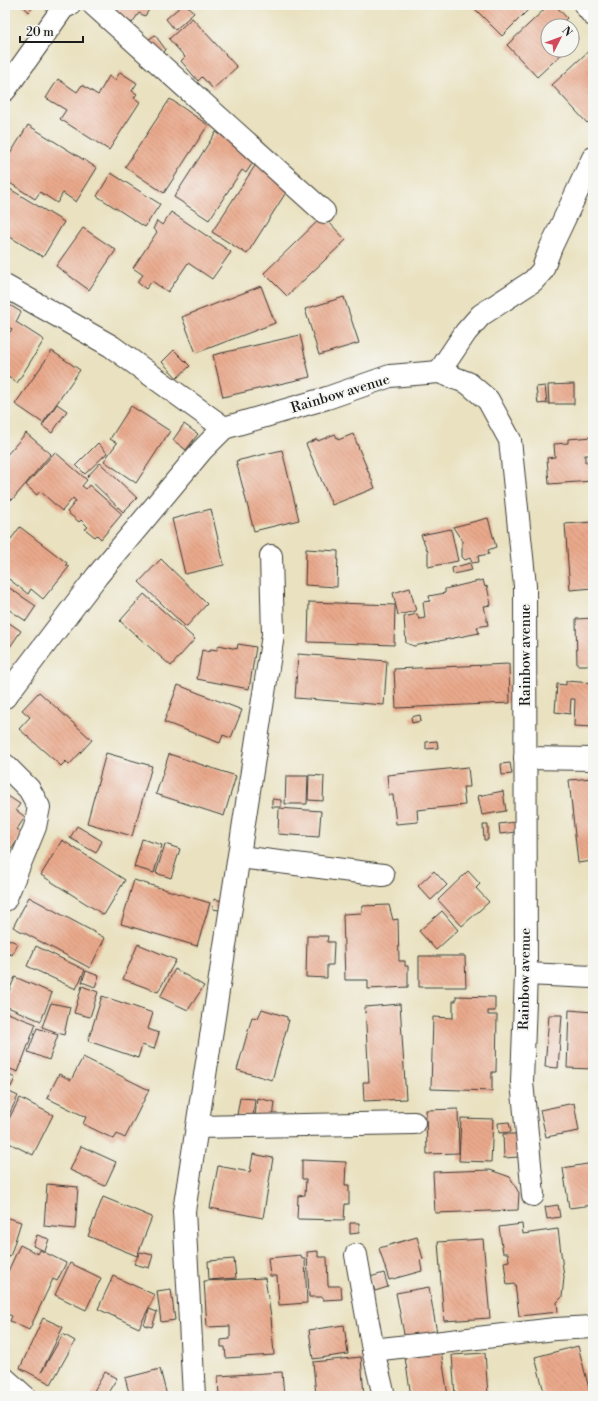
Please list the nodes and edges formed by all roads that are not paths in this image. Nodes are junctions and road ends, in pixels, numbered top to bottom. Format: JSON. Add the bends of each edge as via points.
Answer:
{"nodes":[{"id":1,"x":69,"y":5,"type":"edge"},
{"id":2,"x":94,"y":5,"type":"edge"},
{"id":3,"x":585,"y":5,"type":"edge"},
{"id":4,"x":593,"y":15,"type":"edge"},
{"id":5,"x":5,"y":90,"type":"edge"},
{"id":6,"x":593,"y":158,"type":"edge"},
{"id":7,"x":324,"y":212,"type":"dead end"},
{"id":8,"x":5,"y":286,"type":"edge"},
{"id":9,"x":439,"y":372,"type":"junction"},
{"id":10,"x":224,"y":428,"type":"junction"},
{"id":11,"x":271,"y":556,"type":"dead end"},
{"id":12,"x":5,"y":697,"type":"edge"},
{"id":13,"x":525,"y":758,"type":"junction"},
{"id":14,"x":593,"y":759,"type":"edge"},
{"id":15,"x":5,"y":765,"type":"edge"},
{"id":16,"x":240,"y":857,"type":"junction"},
{"id":17,"x":383,"y":874,"type":"dead end"},
{"id":18,"x":5,"y":900,"type":"edge"},
{"id":19,"x":526,"y":974,"type":"junction"},
{"id":20,"x":593,"y":977,"type":"edge"},
{"id":21,"x":414,"y":1123,"type":"dead end"},
{"id":22,"x":197,"y":1127,"type":"junction"},
{"id":23,"x":533,"y":1195,"type":"dead end"},
{"id":24,"x":356,"y":1254,"type":"dead end"},
{"id":25,"x":593,"y":1327,"type":"edge"},
{"id":26,"x":373,"y":1350,"type":"junction"},
{"id":27,"x":5,"y":1379,"type":"edge"},
{"id":28,"x":24,"y":1396,"type":"edge"},
{"id":29,"x":194,"y":1396,"type":"edge"},
{"id":30,"x":384,"y":1396,"type":"edge"}],
"edges":[{"from":1,"to":5,"type":"street","via":[[63,8]]},
{"from":2,"to":7,"type":"street"},
{"from":3,"to":4,"type":"street"},
{"from":6,"to":9,"type":"street","via":[[542,271],[533,281],[481,315]]},
{"from":8,"to":10,"type":"street","via":[[111,346]]},
{"from":9,"to":10,"type":"street","name":"Rainbow avenue","via":[[390,376],[327,398]]},
{"from":9,"to":13,"type":"street","name":"Rainbow avenue","via":[[468,383],[488,400],[510,440],[525,586]]},
{"from":10,"to":12,"type":"street","via":[[202,450],[97,576]]},
{"from":11,"to":16,"type":"street","via":[[273,636]]},
{"from":13,"to":14,"type":"street"},
{"from":13,"to":19,"type":"street","name":"Rainbow avenue"},
{"from":15,"to":18,"type":"street","via":[[29,789],[39,807],[35,827]]},
{"from":16,"to":17,"type":"street"},
{"from":16,"to":22,"type":"street"},
{"from":19,"to":20,"type":"street"},
{"from":19,"to":23,"type":"street","name":"Rainbow avenue","via":[[522,1082]]},
{"from":21,"to":22,"type":"street"},
{"from":22,"to":29,"type":"street","via":[[184,1211]]},
{"from":24,"to":26,"type":"street"},
{"from":25,"to":26,"type":"street"},
{"from":26,"to":30,"type":"street"},
{"from":27,"to":28,"type":"street"}]}
